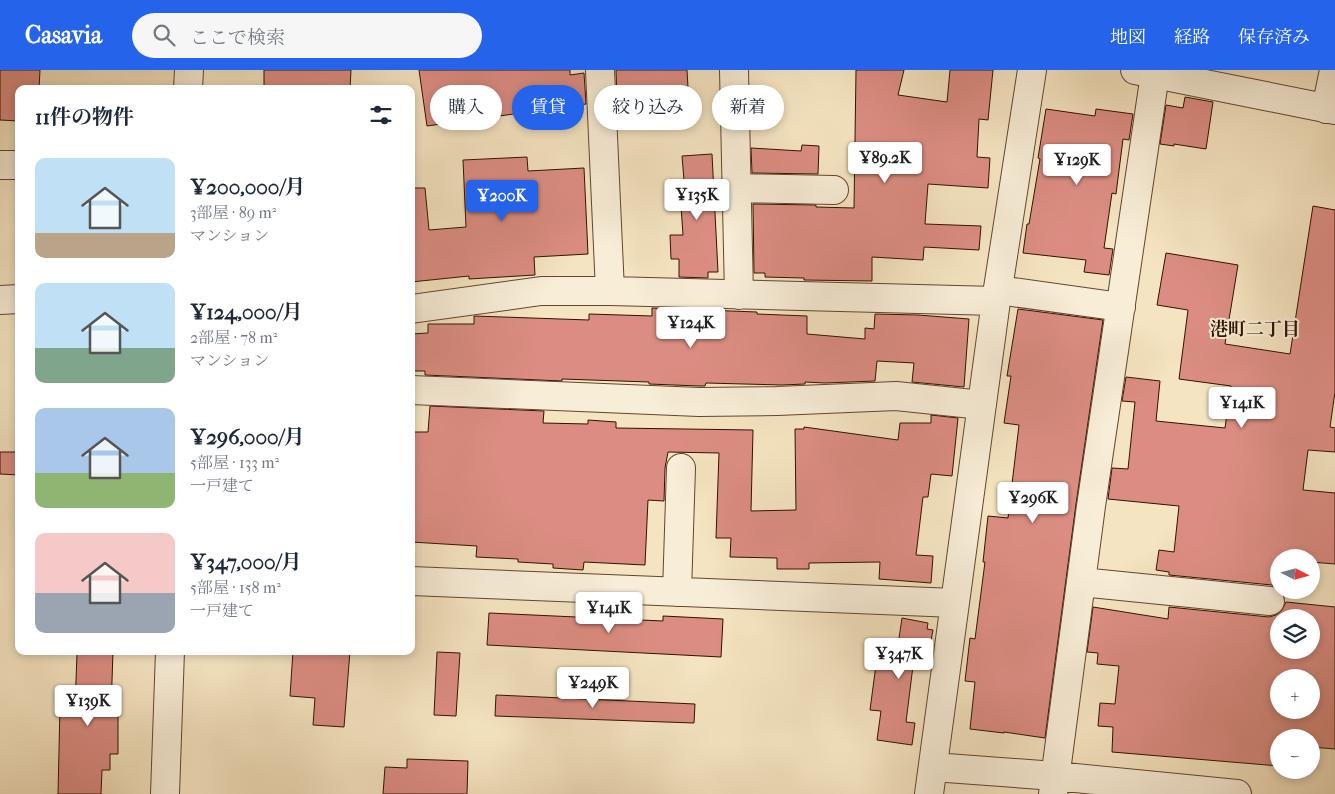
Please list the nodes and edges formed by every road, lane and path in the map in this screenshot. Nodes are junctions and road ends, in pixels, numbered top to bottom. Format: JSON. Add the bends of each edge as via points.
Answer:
{"nodes":[{"id":1,"x":189,"y":70,"type":"edge"},
{"id":2,"x":600,"y":70,"type":"edge"},
{"id":3,"x":734,"y":70,"type":"edge"},
{"id":4,"x":1032,"y":70,"type":"edge"},
{"id":5,"x":1334,"y":70,"type":"edge"},
{"id":6,"x":1145,"y":72,"type":"edge"},
{"id":7,"x":1208,"y":77,"type":"edge"},
{"id":8,"x":188,"y":85,"type":"edge"},
{"id":9,"x":1331,"y":110,"type":"edge"},
{"id":10,"x":0,"y":164,"type":"edge"},
{"id":11,"x":15,"y":165,"type":"edge"},
{"id":12,"x":736,"y":188,"type":"junction"},
{"id":13,"x":834,"y":190,"type":"dead end"},
{"id":14,"x":610,"y":291,"type":"junction"},
{"id":15,"x":739,"y":295,"type":"junction"},
{"id":16,"x":997,"y":295,"type":"junction"},
{"id":17,"x":15,"y":299,"type":"edge"},
{"id":18,"x":0,"y":300,"type":"edge"},
{"id":19,"x":1121,"y":307,"type":"junction"},
{"id":20,"x":415,"y":308,"type":"edge"},
{"id":21,"x":415,"y":390,"type":"edge"},
{"id":22,"x":982,"y":404,"type":"junction"},
{"id":23,"x":680,"y":468,"type":"dead end"},
{"id":24,"x":415,"y":581,"type":"edge"},
{"id":25,"x":1081,"y":582,"type":"junction"},
{"id":26,"x":677,"y":592,"type":"junction"},
{"id":27,"x":1270,"y":600,"type":"dead end"},
{"id":28,"x":955,"y":604,"type":"junction"},
{"id":29,"x":170,"y":655,"type":"edge"},
{"id":30,"x":933,"y":767,"type":"junction"},
{"id":31,"x":1054,"y":785,"type":"edge"},
{"id":32,"x":164,"y":794,"type":"edge"},
{"id":33,"x":929,"y":794,"type":"edge"},
{"id":34,"x":1237,"y":794,"type":"edge"}],
"edges":[{"from":1,"to":8,"type":"street"},
{"from":2,"to":14,"type":"street"},
{"from":3,"to":12,"type":"street"},
{"from":4,"to":16,"type":"street"},
{"from":5,"to":9,"type":"street"},
{"from":6,"to":7,"type":"street"},
{"from":6,"to":19,"type":"street"},
{"from":7,"to":9,"type":"street"},
{"from":10,"to":11,"type":"street"},
{"from":12,"to":13,"type":"street"},
{"from":12,"to":15,"type":"street"},
{"from":14,"to":15,"type":"street"},
{"from":14,"to":20,"type":"street","via":[[541,291]]},
{"from":15,"to":16,"type":"street"},
{"from":16,"to":19,"type":"street"},
{"from":16,"to":22,"type":"street"},
{"from":17,"to":18,"type":"street"},
{"from":19,"to":25,"type":"street"},
{"from":21,"to":22,"type":"street","via":[[699,402],[896,396]]},
{"from":22,"to":28,"type":"street"},
{"from":23,"to":26,"type":"street"},
{"from":24,"to":26,"type":"street"},
{"from":25,"to":27,"type":"street"},
{"from":25,"to":31,"type":"street"},
{"from":26,"to":28,"type":"street"},
{"from":28,"to":30,"type":"street"},
{"from":29,"to":32,"type":"street"},
{"from":30,"to":31,"type":"street"},
{"from":30,"to":33,"type":"street"},
{"from":31,"to":34,"type":"street"}]}
